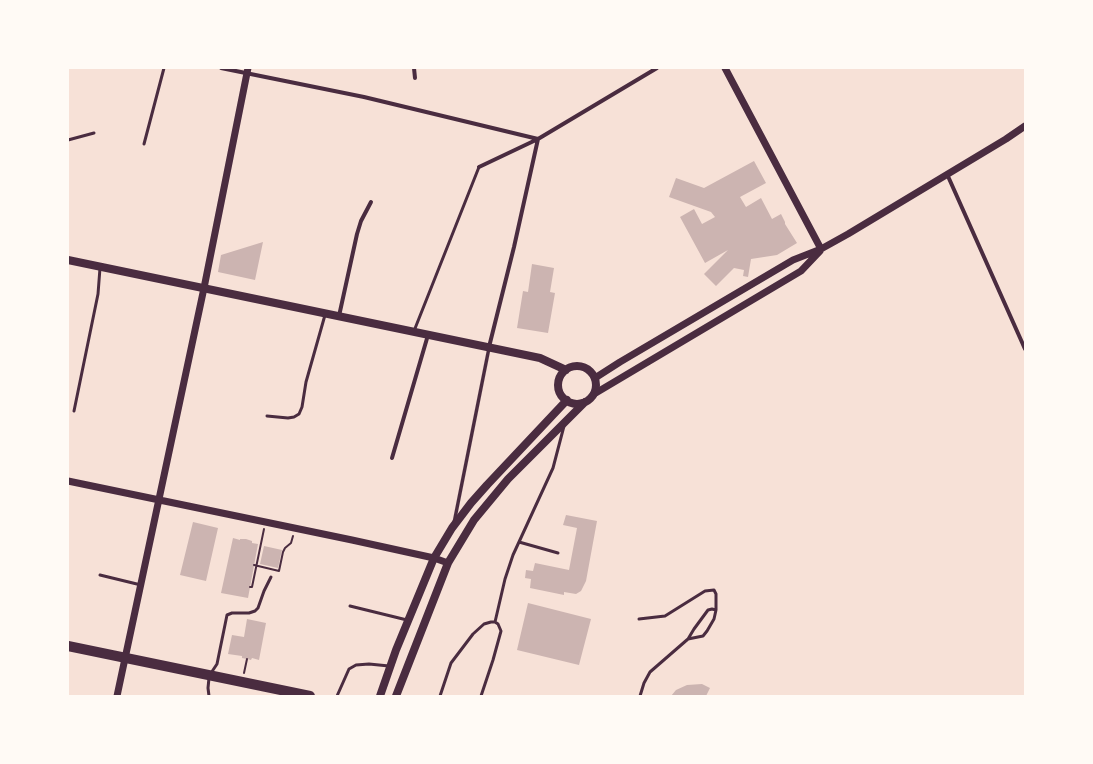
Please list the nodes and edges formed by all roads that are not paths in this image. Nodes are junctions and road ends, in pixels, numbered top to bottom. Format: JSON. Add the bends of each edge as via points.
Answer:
{"nodes":[{"id":1,"x":164,"y":68,"type":"edge"},
{"id":2,"x":221,"y":68,"type":"edge"},
{"id":3,"x":414,"y":68,"type":"edge"},
{"id":4,"x":657,"y":68,"type":"edge"},
{"id":5,"x":725,"y":68,"type":"edge"},
{"id":6,"x":248,"y":70,"type":"edge"},
{"id":7,"x":415,"y":78,"type":"dead end"},
{"id":8,"x":1025,"y":126,"type":"edge"},
{"id":9,"x":94,"y":132,"type":"dead end"},
{"id":10,"x":538,"y":139,"type":"junction"},
{"id":11,"x":68,"y":140,"type":"edge"},
{"id":12,"x":144,"y":144,"type":"dead end"},
{"id":13,"x":479,"y":167,"type":"joint"},
{"id":14,"x":948,"y":174,"type":"junction"},
{"id":15,"x":371,"y":202,"type":"dead end"},
{"id":16,"x":821,"y":249,"type":"junction"},
{"id":17,"x":68,"y":260,"type":"edge"},
{"id":18,"x":100,"y":267,"type":"junction"},
{"id":19,"x":204,"y":288,"type":"junction"},
{"id":20,"x":325,"y":313,"type":"junction"},
{"id":21,"x":339,"y":316,"type":"junction"},
{"id":22,"x":414,"y":332,"type":"junction"},
{"id":23,"x":428,"y":335,"type":"junction"},
{"id":24,"x":489,"y":348,"type":"junction"},
{"id":25,"x":1025,"y":349,"type":"edge"},
{"id":26,"x":566,"y":370,"type":"junction"},
{"id":27,"x":595,"y":378,"type":"junction"},
{"id":28,"x":594,"y":394,"type":"junction"},
{"id":29,"x":567,"y":400,"type":"junction"},
{"id":30,"x":584,"y":402,"type":"junction"},
{"id":31,"x":74,"y":411,"type":"dead end"},
{"id":32,"x":267,"y":416,"type":"dead end"},
{"id":33,"x":565,"y":421,"type":"junction"},
{"id":34,"x":392,"y":458,"type":"dead end"},
{"id":35,"x":68,"y":481,"type":"edge"},
{"id":36,"x":158,"y":501,"type":"junction"},
{"id":37,"x":452,"y":528,"type":"junction"},
{"id":38,"x":519,"y":542,"type":"junction"},
{"id":39,"x":558,"y":553,"type":"dead end"},
{"id":40,"x":434,"y":558,"type":"junction"},
{"id":41,"x":448,"y":563,"type":"junction"},
{"id":42,"x":100,"y":575,"type":"dead end"},
{"id":43,"x":271,"y":577,"type":"dead end"},
{"id":44,"x":141,"y":584,"type":"junction"},
{"id":45,"x":350,"y":606,"type":"dead end"},
{"id":46,"x":716,"y":610,"type":"junction"},
{"id":47,"x":639,"y":619,"type":"dead end"},
{"id":48,"x":409,"y":621,"type":"junction"},
{"id":49,"x":495,"y":622,"type":"junction"},
{"id":50,"x":688,"y":639,"type":"junction"},
{"id":51,"x":68,"y":646,"type":"edge"},
{"id":52,"x":125,"y":658,"type":"junction"},
{"id":53,"x":390,"y":666,"type":"junction"},
{"id":54,"x":209,"y":675,"type":"junction"},
{"id":55,"x":117,"y":696,"type":"edge"},
{"id":56,"x":209,"y":696,"type":"edge"},
{"id":57,"x":310,"y":696,"type":"edge"},
{"id":58,"x":337,"y":696,"type":"edge"},
{"id":59,"x":380,"y":696,"type":"edge"},
{"id":60,"x":396,"y":696,"type":"edge"},
{"id":61,"x":440,"y":696,"type":"edge"},
{"id":62,"x":481,"y":696,"type":"edge"},
{"id":63,"x":640,"y":696,"type":"edge"}],
"edges":[{"from":1,"to":12,"type":"lane"},
{"from":2,"to":6,"type":"street"},
{"from":3,"to":7,"type":"street"},
{"from":4,"to":10,"type":"street"},
{"from":5,"to":16,"type":"street"},
{"from":6,"to":10,"type":"street"},
{"from":6,"to":19,"type":"street"},
{"from":8,"to":14,"type":"street"},
{"from":9,"to":11,"type":"lane"},
{"from":10,"to":13,"type":"street"},
{"from":10,"to":24,"type":"street"},
{"from":13,"to":22,"type":"lane"},
{"from":14,"to":16,"type":"street"},
{"from":14,"to":25,"type":"street"},
{"from":15,"to":21,"type":"street","via":[[360,221]]},
{"from":16,"to":27,"type":"street","via":[[793,260]]},
{"from":16,"to":28,"type":"street","via":[[801,271]]},
{"from":17,"to":18,"type":"main road"},
{"from":18,"to":19,"type":"main road"},
{"from":18,"to":31,"type":"lane","via":[[98,294]]},
{"from":19,"to":20,"type":"main road"},
{"from":19,"to":36,"type":"street"},
{"from":20,"to":21,"type":"main road"},
{"from":20,"to":32,"type":"lane","via":[[299,414],[288,418]]},
{"from":21,"to":22,"type":"main road"},
{"from":22,"to":23,"type":"main road"},
{"from":23,"to":24,"type":"main road"},
{"from":23,"to":34,"type":"street"},
{"from":24,"to":26,"type":"main road","via":[[540,358]]},
{"from":24,"to":37,"type":"street"},
{"from":26,"to":27,"type":"main road","via":[[571,367],[583,367]]},
{"from":26,"to":29,"type":"main road","via":[[559,385]]},
{"from":27,"to":28,"type":"main road"},
{"from":28,"to":30,"type":"main road"},
{"from":29,"to":30,"type":"main road","via":[[573,403]]},
{"from":29,"to":37,"type":"main road","via":[[487,485]]},
{"from":30,"to":33,"type":"main road"},
{"from":33,"to":38,"type":"lane","via":[[554,468]]},
{"from":33,"to":41,"type":"main road","via":[[508,479],[474,520]]},
{"from":35,"to":36,"type":"street"},
{"from":36,"to":40,"type":"street"},
{"from":36,"to":44,"type":"street"},
{"from":37,"to":40,"type":"main road"},
{"from":38,"to":39,"type":"lane"},
{"from":38,"to":49,"type":"lane","via":[[512,555]]},
{"from":40,"to":41,"type":"street"},
{"from":40,"to":48,"type":"main road"},
{"from":41,"to":60,"type":"main road"},
{"from":42,"to":44,"type":"lane"},
{"from":43,"to":54,"type":"lane","via":[[255,611],[232,612],[227,615],[217,664]]},
{"from":44,"to":52,"type":"street"},
{"from":45,"to":48,"type":"lane"},
{"from":46,"to":47,"type":"lane","via":[[714,590],[705,591],[665,616]]},
{"from":46,"to":50,"type":"lane","via":[[708,610]]},
{"from":46,"to":50,"type":"lane","via":[[707,632],[703,636]]},
{"from":48,"to":53,"type":"main road"},
{"from":49,"to":61,"type":"lane","via":[[484,624],[478,629],[451,663]]},
{"from":49,"to":62,"type":"lane","via":[[501,631]]},
{"from":50,"to":63,"type":"lane","via":[[650,672]]},
{"from":51,"to":52,"type":"main road"},
{"from":52,"to":54,"type":"main road"},
{"from":52,"to":55,"type":"street"},
{"from":53,"to":58,"type":"lane","via":[[356,665],[349,669]]},
{"from":53,"to":59,"type":"main road"},
{"from":54,"to":56,"type":"lane"},
{"from":54,"to":57,"type":"main road"}]}
